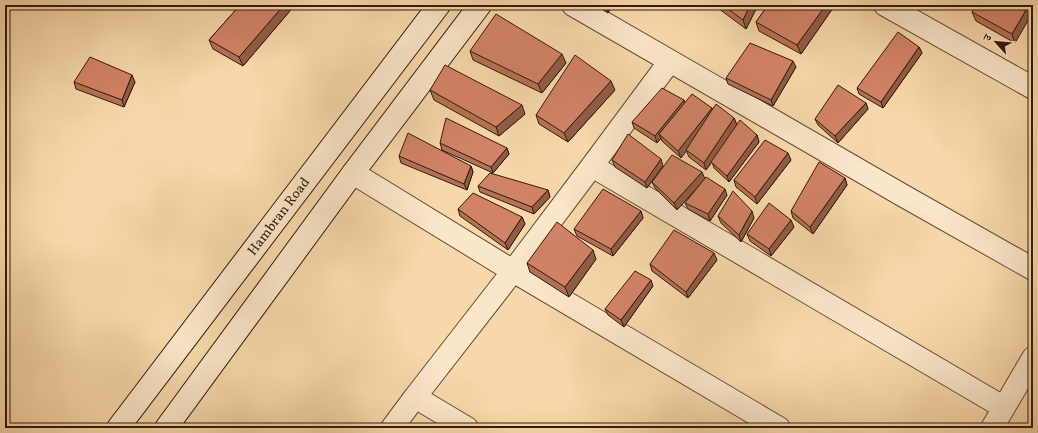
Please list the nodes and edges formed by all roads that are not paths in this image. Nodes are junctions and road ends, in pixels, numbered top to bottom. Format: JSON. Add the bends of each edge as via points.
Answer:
{"nodes":[{"id":1,"x":439,"y":5,"type":"edge"},
{"id":2,"x":480,"y":5,"type":"edge"},
{"id":3,"x":573,"y":5,"type":"edge"},
{"id":4,"x":885,"y":5,"type":"edge"},
{"id":5,"x":670,"y":61,"type":"junction"},
{"id":6,"x":1033,"y":88,"type":"edge"},
{"id":7,"x":592,"y":166,"type":"junction"},
{"id":8,"x":353,"y":173,"type":"junction"},
{"id":9,"x":1033,"y":269,"type":"edge"},
{"id":10,"x":513,"y":271,"type":"junction"},
{"id":11,"x":1033,"y":358,"type":"edge"},
{"id":12,"x":415,"y":397,"type":"junction"},
{"id":13,"x":1003,"y":408,"type":"junction"},
{"id":14,"x":118,"y":428,"type":"edge"},
{"id":15,"x":166,"y":428,"type":"edge"},
{"id":16,"x":392,"y":428,"type":"edge"},
{"id":17,"x":467,"y":428,"type":"edge"},
{"id":18,"x":779,"y":428,"type":"edge"},
{"id":19,"x":992,"y":428,"type":"edge"}],
"edges":[{"from":1,"to":14,"type":"street","name":"Hambran Road"},
{"from":2,"to":8,"type":"street"},
{"from":3,"to":5,"type":"street"},
{"from":4,"to":6,"type":"street"},
{"from":5,"to":7,"type":"street"},
{"from":5,"to":9,"type":"street"},
{"from":7,"to":10,"type":"street"},
{"from":7,"to":13,"type":"street"},
{"from":8,"to":10,"type":"street"},
{"from":8,"to":15,"type":"street"},
{"from":10,"to":12,"type":"street"},
{"from":10,"to":18,"type":"street"},
{"from":11,"to":13,"type":"street"},
{"from":12,"to":16,"type":"street"},
{"from":12,"to":17,"type":"street"},
{"from":13,"to":19,"type":"street"}]}
